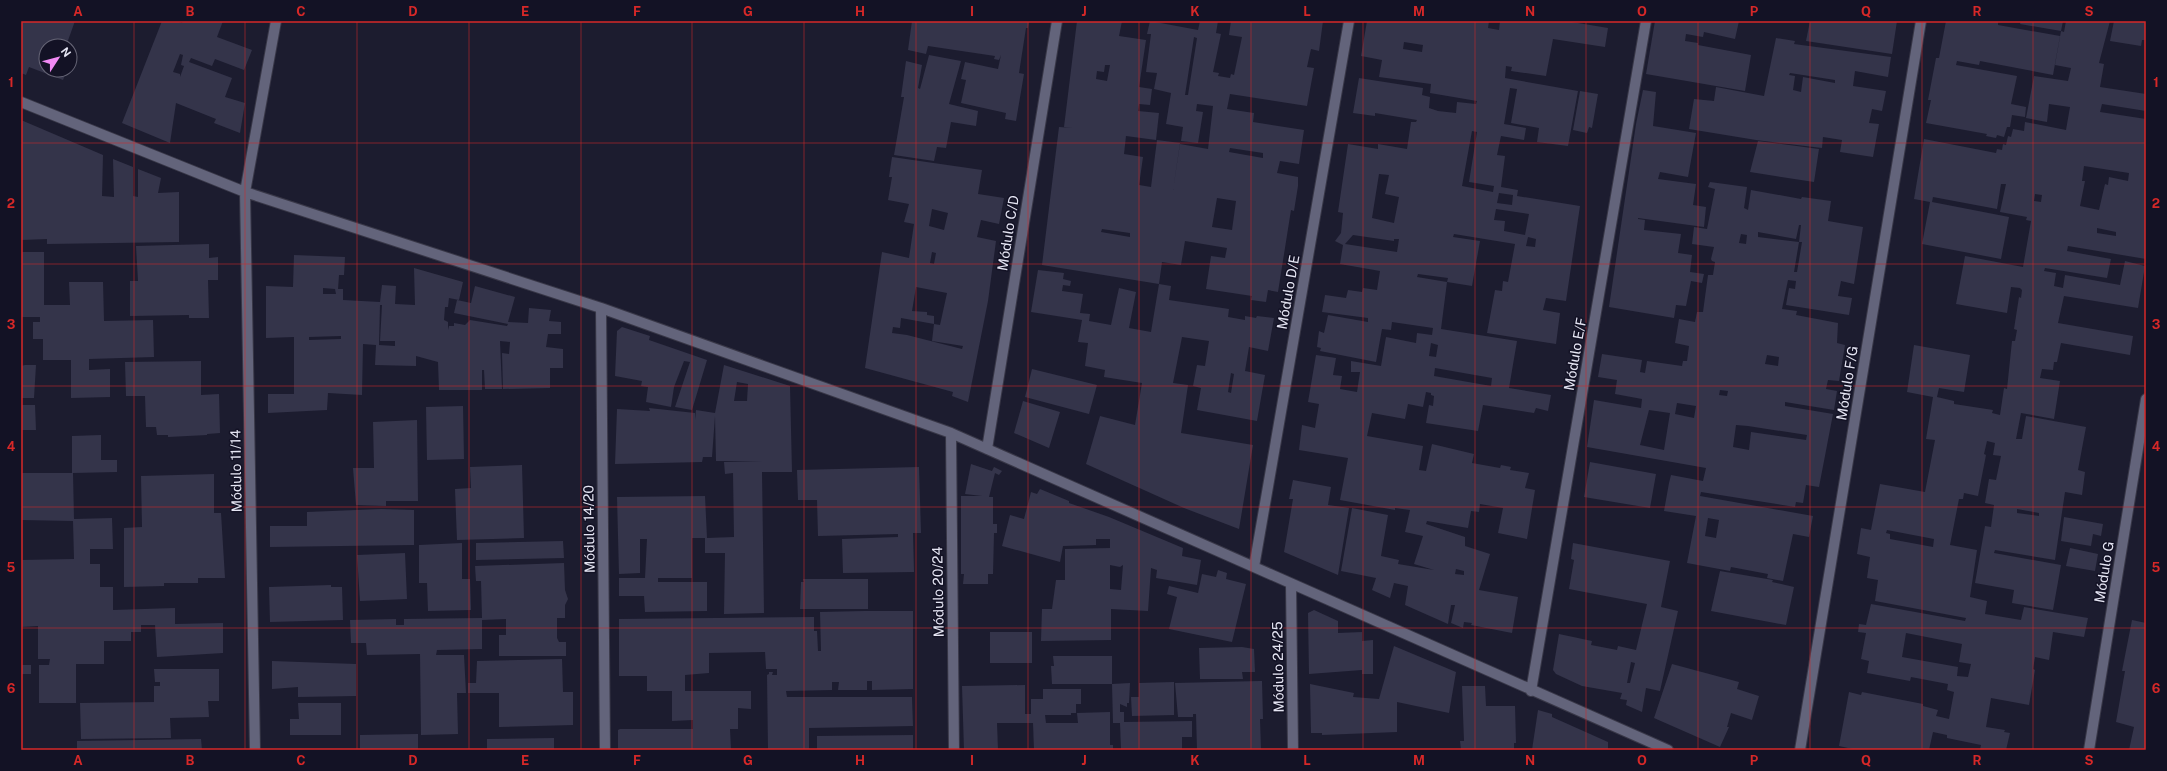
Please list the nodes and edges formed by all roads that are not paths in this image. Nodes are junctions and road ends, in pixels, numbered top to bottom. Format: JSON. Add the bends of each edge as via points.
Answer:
{"nodes":[{"id":1,"x":276,"y":21,"type":"edge"},
{"id":2,"x":1057,"y":21,"type":"edge"},
{"id":3,"x":1349,"y":21,"type":"edge"},
{"id":4,"x":1646,"y":21,"type":"edge"},
{"id":5,"x":1921,"y":21,"type":"edge"},
{"id":6,"x":21,"y":102,"type":"edge"},
{"id":7,"x":245,"y":192,"type":"junction"},
{"id":8,"x":601,"y":308,"type":"junction"},
{"id":9,"x":2146,"y":399,"type":"edge"},
{"id":10,"x":951,"y":433,"type":"junction"},
{"id":11,"x":987,"y":449,"type":"junction"},
{"id":12,"x":1254,"y":568,"type":"junction"},
{"id":13,"x":1291,"y":584,"type":"junction"},
{"id":14,"x":1531,"y":691,"type":"junction"},
{"id":15,"x":1641,"y":738,"type":"junction"},
{"id":16,"x":255,"y":750,"type":"edge"},
{"id":17,"x":605,"y":750,"type":"edge"},
{"id":18,"x":954,"y":750,"type":"edge"},
{"id":19,"x":1293,"y":750,"type":"edge"},
{"id":20,"x":1641,"y":750,"type":"edge"},
{"id":21,"x":1668,"y":750,"type":"edge"},
{"id":22,"x":1800,"y":750,"type":"edge"},
{"id":23,"x":2089,"y":750,"type":"edge"}],
"edges":[{"from":1,"to":7,"type":"street","name":"Módulo 11/14"},
{"from":2,"to":11,"type":"street","name":"Módulo C/D"},
{"from":3,"to":12,"type":"street","name":"Módulo D/E"},
{"from":4,"to":14,"type":"street","name":"Módulo E/F"},
{"from":5,"to":22,"type":"street","name":"Módulo F/G"},
{"from":6,"to":7,"type":"street"},
{"from":7,"to":8,"type":"street"},
{"from":7,"to":16,"type":"street","name":"Módulo 11/14"},
{"from":8,"to":10,"type":"street"},
{"from":8,"to":17,"type":"street","name":"Módulo 14/20"},
{"from":9,"to":23,"type":"street","name":"Módulo G"},
{"from":10,"to":11,"type":"street"},
{"from":10,"to":18,"type":"street","name":"Módulo 20/24"},
{"from":11,"to":12,"type":"street"},
{"from":12,"to":13,"type":"street"},
{"from":13,"to":14,"type":"street"},
{"from":13,"to":19,"type":"street","name":"Módulo 24/25"},
{"from":14,"to":15,"type":"street"},
{"from":15,"to":20,"type":"street"},
{"from":15,"to":21,"type":"street"}]}
